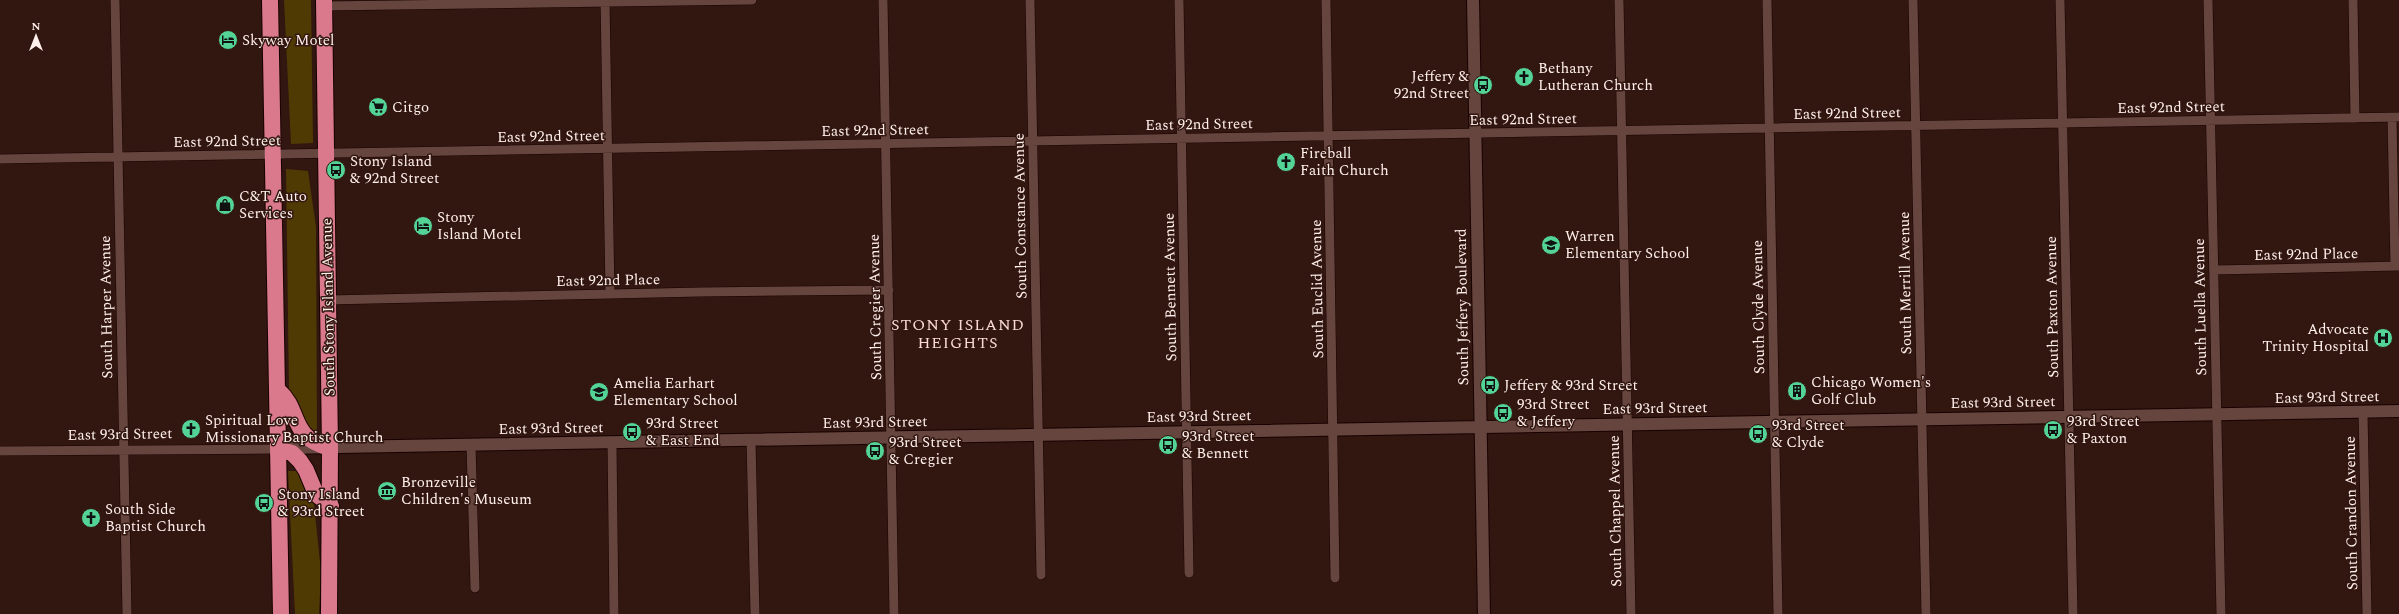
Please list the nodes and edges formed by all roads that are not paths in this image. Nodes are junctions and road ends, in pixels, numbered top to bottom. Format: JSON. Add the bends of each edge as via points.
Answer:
{"nodes":[{"id":1,"x":114,"y":0,"type":"edge"},
{"id":2,"x":270,"y":0,"type":"edge"},
{"id":3,"x":752,"y":0,"type":"edge"},
{"id":4,"x":884,"y":0,"type":"edge"},
{"id":5,"x":1030,"y":0,"type":"edge"},
{"id":6,"x":1179,"y":0,"type":"edge"},
{"id":7,"x":1326,"y":0,"type":"edge"},
{"id":8,"x":1473,"y":0,"type":"edge"},
{"id":9,"x":1619,"y":0,"type":"edge"},
{"id":10,"x":1766,"y":0,"type":"edge"},
{"id":11,"x":1913,"y":0,"type":"edge"},
{"id":12,"x":2060,"y":0,"type":"edge"},
{"id":13,"x":2208,"y":0,"type":"edge"},
{"id":14,"x":2353,"y":0,"type":"edge"},
{"id":15,"x":605,"y":1,"type":"edge"},
{"id":16,"x":324,"y":3,"type":"edge"},
{"id":17,"x":2396,"y":117,"type":"edge"},
{"id":18,"x":2355,"y":118,"type":"junction"},
{"id":19,"x":2211,"y":121,"type":"junction"},
{"id":20,"x":2063,"y":123,"type":"junction"},
{"id":21,"x":1916,"y":126,"type":"junction"},
{"id":22,"x":1769,"y":128,"type":"junction"},
{"id":23,"x":1622,"y":131,"type":"junction"},
{"id":24,"x":1475,"y":134,"type":"junction"},
{"id":25,"x":1328,"y":136,"type":"junction"},
{"id":26,"x":1181,"y":139,"type":"junction"},
{"id":27,"x":1033,"y":141,"type":"junction"},
{"id":28,"x":886,"y":144,"type":"junction"},
{"id":29,"x":607,"y":148,"type":"junction"},
{"id":30,"x":273,"y":154,"type":"junction"},
{"id":31,"x":326,"y":154,"type":"junction"},
{"id":32,"x":117,"y":157,"type":"junction"},
{"id":33,"x":0,"y":159,"type":"edge"},
{"id":34,"x":2397,"y":266,"type":"edge"},
{"id":35,"x":2214,"y":270,"type":"junction"},
{"id":36,"x":888,"y":290,"type":"junction"},
{"id":37,"x":610,"y":294,"type":"junction"},
{"id":38,"x":328,"y":300,"type":"junction"},
{"id":39,"x":278,"y":390,"type":"junction"},
{"id":40,"x":2399,"y":411,"type":"edge"},
{"id":41,"x":2362,"y":412,"type":"junction"},
{"id":42,"x":2217,"y":415,"type":"junction"},
{"id":43,"x":2068,"y":417,"type":"junction"},
{"id":44,"x":1922,"y":420,"type":"junction"},
{"id":45,"x":1774,"y":422,"type":"junction"},
{"id":46,"x":1627,"y":425,"type":"junction"},
{"id":47,"x":1481,"y":427,"type":"junction"},
{"id":48,"x":1334,"y":430,"type":"junction"},
{"id":49,"x":1187,"y":433,"type":"junction"},
{"id":50,"x":1038,"y":435,"type":"junction"},
{"id":51,"x":891,"y":438,"type":"junction"},
{"id":52,"x":752,"y":440,"type":"junction"},
{"id":53,"x":612,"y":443,"type":"junction"},
{"id":54,"x":472,"y":446,"type":"junction"},
{"id":55,"x":278,"y":448,"type":"junction"},
{"id":56,"x":330,"y":448,"type":"junction"},
{"id":57,"x":122,"y":450,"type":"junction"},
{"id":58,"x":0,"y":451,"type":"edge"},
{"id":59,"x":331,"y":506,"type":"junction"},
{"id":60,"x":1189,"y":573,"type":"dead end"},
{"id":61,"x":1041,"y":574,"type":"dead end"},
{"id":62,"x":1335,"y":578,"type":"dead end"},
{"id":63,"x":475,"y":588,"type":"dead end"},
{"id":64,"x":127,"y":614,"type":"edge"},
{"id":65,"x":281,"y":614,"type":"edge"},
{"id":66,"x":329,"y":614,"type":"edge"},
{"id":67,"x":614,"y":614,"type":"edge"},
{"id":68,"x":755,"y":614,"type":"edge"},
{"id":69,"x":894,"y":614,"type":"edge"},
{"id":70,"x":1484,"y":614,"type":"edge"},
{"id":71,"x":1631,"y":614,"type":"edge"},
{"id":72,"x":1778,"y":614,"type":"edge"},
{"id":73,"x":1926,"y":614,"type":"edge"},
{"id":74,"x":2073,"y":614,"type":"edge"},
{"id":75,"x":2221,"y":614,"type":"edge"},
{"id":76,"x":2368,"y":614,"type":"edge"}],
"edges":[{"from":1,"to":32,"type":"street","name":"South Harper Avenue"},
{"from":2,"to":30,"type":"highway"},
{"from":3,"to":15,"type":"street"},
{"from":4,"to":28,"type":"street","name":"South Cregier Avenue"},
{"from":5,"to":27,"type":"street","name":"South Constance Avenue"},
{"from":6,"to":26,"type":"street","name":"South Bennett Avenue"},
{"from":7,"to":25,"type":"street","name":"South Euclid Avenue"},
{"from":8,"to":24,"type":"street","name":"South Jeffery Boulevard"},
{"from":9,"to":23,"type":"street","name":"South Chappel Avenue"},
{"from":10,"to":22,"type":"street","name":"South Clyde Avenue"},
{"from":11,"to":21,"type":"street","name":"South Merrill Avenue"},
{"from":12,"to":20,"type":"street","name":"South Paxton Avenue"},
{"from":13,"to":19,"type":"street","name":"South Luella Avenue"},
{"from":14,"to":18,"type":"street"},
{"from":15,"to":16,"type":"street"},
{"from":15,"to":29,"type":"street"},
{"from":16,"to":31,"type":"highway","name":"South Stony Island Avenue"},
{"from":17,"to":18,"type":"street","name":"East 92nd Street"},
{"from":17,"to":34,"type":"street"},
{"from":18,"to":19,"type":"street","name":"East 92nd Street"},
{"from":19,"to":20,"type":"street","name":"East 92nd Street"},
{"from":19,"to":35,"type":"street","name":"South Luella Avenue"},
{"from":20,"to":21,"type":"street","name":"East 92nd Street"},
{"from":20,"to":43,"type":"street","name":"South Paxton Avenue"},
{"from":21,"to":22,"type":"street","name":"East 92nd Street"},
{"from":21,"to":44,"type":"street","name":"South Merrill Avenue"},
{"from":22,"to":23,"type":"street","name":"East 92nd Street"},
{"from":22,"to":45,"type":"street","name":"South Clyde Avenue"},
{"from":23,"to":24,"type":"street","name":"East 92nd Street"},
{"from":23,"to":46,"type":"street","name":"South Chappel Avenue"},
{"from":24,"to":25,"type":"street","name":"East 92nd Street"},
{"from":24,"to":47,"type":"street","name":"South Jeffery Boulevard"},
{"from":25,"to":26,"type":"street","name":"East 92nd Street"},
{"from":25,"to":48,"type":"street","name":"South Euclid Avenue"},
{"from":26,"to":27,"type":"street","name":"East 92nd Street"},
{"from":26,"to":49,"type":"street","name":"South Bennett Avenue"},
{"from":27,"to":28,"type":"street","name":"East 92nd Street"},
{"from":27,"to":50,"type":"street","name":"South Constance Avenue"},
{"from":28,"to":29,"type":"street","name":"East 92nd Street"},
{"from":28,"to":36,"type":"street","name":"South Cregier Avenue"},
{"from":29,"to":31,"type":"street","name":"East 92nd Street"},
{"from":29,"to":37,"type":"street"},
{"from":30,"to":31,"type":"street","name":"East 92nd Street"},
{"from":30,"to":32,"type":"street","name":"East 92nd Street"},
{"from":30,"to":39,"type":"highway"},
{"from":31,"to":38,"type":"highway","name":"South Stony Island Avenue"},
{"from":32,"to":33,"type":"street","name":"East 92nd Street"},
{"from":32,"to":57,"type":"street","name":"South Harper Avenue"},
{"from":34,"to":35,"type":"street","name":"East 92nd Place"},
{"from":35,"to":42,"type":"street","name":"South Luella Avenue"},
{"from":36,"to":37,"type":"street","name":"East 92nd Place"},
{"from":36,"to":51,"type":"street","name":"South Cregier Avenue"},
{"from":37,"to":38,"type":"street","name":"East 92nd Place"},
{"from":38,"to":56,"type":"highway","name":"South Stony Island Avenue"},
{"from":39,"to":55,"type":"highway"},
{"from":39,"to":56,"type":"highway","via":[[287,398],[294,418],[306,437]]},
{"from":40,"to":41,"type":"street","name":"East 93rd Street"},
{"from":41,"to":42,"type":"street","name":"East 93rd Street"},
{"from":41,"to":76,"type":"street","name":"South Crandon Avenue"},
{"from":42,"to":43,"type":"street","name":"East 93rd Street"},
{"from":42,"to":75,"type":"street","name":"South Luella Avenue"},
{"from":43,"to":44,"type":"street","name":"East 93rd Street"},
{"from":43,"to":74,"type":"street","name":"South Paxton Avenue"},
{"from":44,"to":45,"type":"street","name":"East 93rd Street"},
{"from":44,"to":73,"type":"street","name":"South Merrill Avenue"},
{"from":45,"to":46,"type":"street","name":"East 93rd Street"},
{"from":45,"to":72,"type":"street","name":"South Clyde Avenue"},
{"from":46,"to":47,"type":"street","name":"East 93rd Street"},
{"from":46,"to":71,"type":"street","name":"South Chappel Avenue"},
{"from":47,"to":48,"type":"street","name":"East 93rd Street"},
{"from":47,"to":70,"type":"street","name":"South Jeffery Boulevard"},
{"from":48,"to":49,"type":"street","name":"East 93rd Street"},
{"from":48,"to":62,"type":"street","name":"South Euclid Avenue"},
{"from":49,"to":50,"type":"street","name":"East 93rd Street"},
{"from":49,"to":60,"type":"street","name":"South Bennett Avenue"},
{"from":50,"to":51,"type":"street","name":"East 93rd Street"},
{"from":50,"to":61,"type":"street","name":"South Constance Avenue"},
{"from":51,"to":52,"type":"street","name":"East 93rd Street"},
{"from":51,"to":69,"type":"street","name":"South Cregier Avenue"},
{"from":52,"to":53,"type":"street","name":"East 93rd Street"},
{"from":52,"to":68,"type":"street"},
{"from":53,"to":54,"type":"street","name":"East 93rd Street"},
{"from":53,"to":67,"type":"street"},
{"from":54,"to":56,"type":"street","name":"East 93rd Street"},
{"from":54,"to":63,"type":"street"},
{"from":55,"to":56,"type":"street","name":"East 93rd Street"},
{"from":55,"to":57,"type":"street","name":"East 93rd Street"},
{"from":55,"to":59,"type":"highway","via":[[292,453],[300,461],[316,494]]},
{"from":55,"to":65,"type":"highway"},
{"from":56,"to":59,"type":"highway","name":"South Stony Island Avenue"},
{"from":57,"to":58,"type":"street","name":"East 93rd Street"},
{"from":57,"to":64,"type":"street","name":"South Harper Avenue"},
{"from":59,"to":66,"type":"highway","name":"South Stony Island Avenue"}]}
